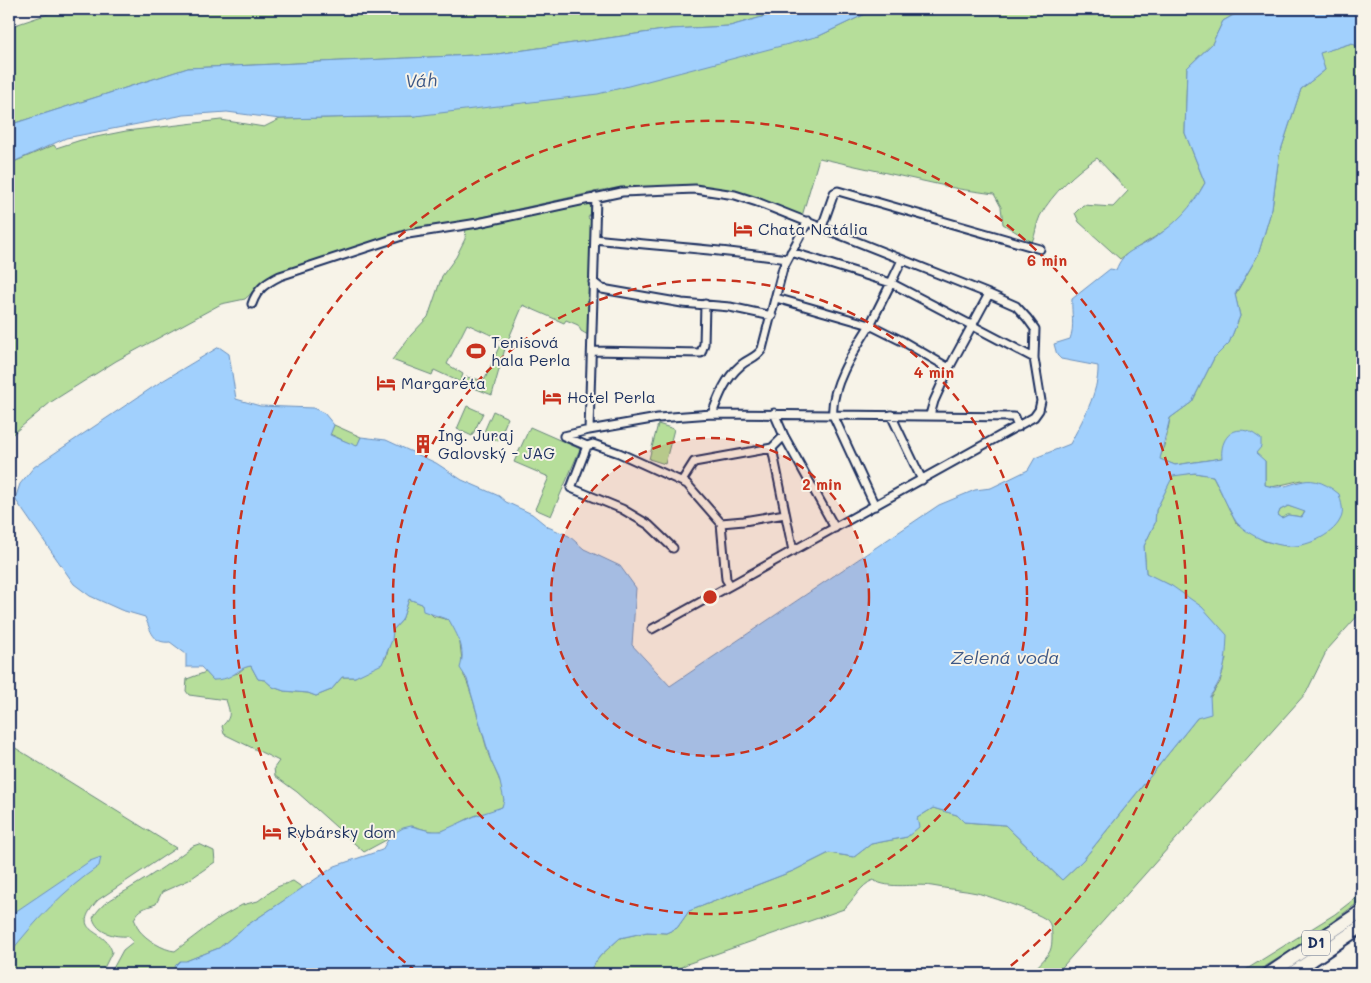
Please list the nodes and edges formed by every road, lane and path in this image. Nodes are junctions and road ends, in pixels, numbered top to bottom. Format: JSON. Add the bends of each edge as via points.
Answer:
{"nodes":[{"id":1,"x":596,"y":197,"type":"junction"},
{"id":2,"x":808,"y":221,"type":"junction"},
{"id":3,"x":822,"y":227,"type":"junction"},
{"id":4,"x":595,"y":239,"type":"junction"},
{"id":5,"x":1040,"y":249,"type":"dead end"},
{"id":6,"x":791,"y":252,"type":"junction"},
{"id":7,"x":787,"y":260,"type":"junction"},
{"id":8,"x":902,"y":260,"type":"junction"},
{"id":9,"x":593,"y":282,"type":"junction"},
{"id":10,"x":891,"y":283,"type":"junction"},
{"id":11,"x":602,"y":289,"type":"junction"},
{"id":12,"x":989,"y":294,"type":"junction"},
{"id":13,"x":593,"y":295,"type":"junction"},
{"id":14,"x":776,"y":298,"type":"junction"},
{"id":15,"x":252,"y":304,"type":"dead end"},
{"id":16,"x":705,"y":304,"type":"junction"},
{"id":17,"x":772,"y":316,"type":"junction"},
{"id":18,"x":870,"y":325,"type":"junction"},
{"id":19,"x":973,"y":326,"type":"junction"},
{"id":20,"x":592,"y":351,"type":"junction"},
{"id":21,"x":1034,"y":358,"type":"junction"},
{"id":22,"x":949,"y":368,"type":"junction"},
{"id":23,"x":774,"y":413,"type":"junction"},
{"id":24,"x":712,"y":414,"type":"junction"},
{"id":25,"x":833,"y":415,"type":"junction"},
{"id":26,"x":891,"y":415,"type":"junction"},
{"id":27,"x":930,"y":415,"type":"junction"},
{"id":28,"x":1014,"y":417,"type":"junction"},
{"id":29,"x":1034,"y":417,"type":"junction"},
{"id":30,"x":1018,"y":427,"type":"junction"},
{"id":31,"x":591,"y":430,"type":"junction"},
{"id":32,"x":784,"y":436,"type":"junction"},
{"id":33,"x":590,"y":445,"type":"junction"},
{"id":34,"x":772,"y":448,"type":"junction"},
{"id":35,"x":922,"y":480,"type":"junction"},
{"id":36,"x":682,"y":481,"type":"junction"},
{"id":37,"x":875,"y":506,"type":"junction"},
{"id":38,"x":785,"y":514,"type":"junction"},
{"id":39,"x":721,"y":523,"type":"junction"},
{"id":40,"x":835,"y":528,"type":"junction"},
{"id":41,"x":673,"y":548,"type":"dead end"},
{"id":42,"x":793,"y":551,"type":"junction"},
{"id":43,"x":730,"y":585,"type":"junction"},
{"id":44,"x":652,"y":629,"type":"dead end"},
{"id":45,"x":1362,"y":911,"type":"edge"},
{"id":46,"x":1362,"y":926,"type":"edge"},
{"id":47,"x":1269,"y":974,"type":"edge"},
{"id":48,"x":1291,"y":974,"type":"edge"}],
"edges":[{"from":1,"to":2,"type":"street","via":[[622,192],[713,191]]},
{"from":1,"to":4,"type":"street"},
{"from":1,"to":15,"type":"street","via":[[478,223],[408,234],[285,274],[266,283]]},
{"from":2,"to":3,"type":"street"},
{"from":2,"to":6,"type":"street"},
{"from":3,"to":5,"type":"street","via":[[834,193],[838,191]]},
{"from":3,"to":8,"type":"street"},
{"from":4,"to":7,"type":"street"},
{"from":4,"to":9,"type":"street"},
{"from":6,"to":7,"type":"street"},
{"from":6,"to":10,"type":"street"},
{"from":7,"to":14,"type":"street"},
{"from":8,"to":10,"type":"street"},
{"from":8,"to":12,"type":"street"},
{"from":9,"to":11,"type":"street"},
{"from":9,"to":13,"type":"street"},
{"from":10,"to":18,"type":"street"},
{"from":10,"to":19,"type":"street"},
{"from":11,"to":13,"type":"street"},
{"from":11,"to":16,"type":"street"},
{"from":12,"to":19,"type":"street"},
{"from":12,"to":21,"type":"street","via":[[1016,306],[1032,324]]},
{"from":13,"to":20,"type":"street"},
{"from":14,"to":17,"type":"street"},
{"from":14,"to":18,"type":"street"},
{"from":16,"to":17,"type":"street"},
{"from":16,"to":20,"type":"street","via":[[701,353]]},
{"from":17,"to":24,"type":"street","via":[[760,353],[740,365],[728,380]]},
{"from":18,"to":22,"type":"street"},
{"from":18,"to":25,"type":"street","via":[[836,390]]},
{"from":19,"to":21,"type":"street"},
{"from":19,"to":22,"type":"street"},
{"from":20,"to":31,"type":"street"},
{"from":21,"to":29,"type":"street","via":[[1041,401]]},
{"from":22,"to":27,"type":"street"},
{"from":23,"to":24,"type":"street"},
{"from":23,"to":25,"type":"street"},
{"from":23,"to":32,"type":"street"},
{"from":24,"to":31,"type":"street","via":[[658,418]]},
{"from":25,"to":26,"type":"street"},
{"from":25,"to":37,"type":"street"},
{"from":26,"to":27,"type":"street"},
{"from":26,"to":35,"type":"street"},
{"from":27,"to":28,"type":"street"},
{"from":28,"to":29,"type":"street"},
{"from":28,"to":30,"type":"street"},
{"from":29,"to":30,"type":"street"},
{"from":30,"to":35,"type":"street"},
{"from":31,"to":33,"type":"street"},
{"from":31,"to":33,"type":"street","via":[[564,436]]},
{"from":32,"to":34,"type":"street"},
{"from":32,"to":40,"type":"street"},
{"from":33,"to":36,"type":"street","via":[[619,453]]},
{"from":33,"to":41,"type":"street","via":[[571,488],[622,509],[649,525]]},
{"from":34,"to":36,"type":"street","via":[[694,462]]},
{"from":34,"to":38,"type":"street"},
{"from":35,"to":37,"type":"street"},
{"from":36,"to":39,"type":"street","via":[[707,504]]},
{"from":37,"to":40,"type":"street"},
{"from":38,"to":39,"type":"street"},
{"from":38,"to":42,"type":"street"},
{"from":39,"to":43,"type":"street","via":[[726,579]]},
{"from":40,"to":42,"type":"street"},
{"from":42,"to":43,"type":"street"},
{"from":43,"to":44,"type":"street"},
{"from":45,"to":47,"type":"highway","number":"D1"},
{"from":46,"to":48,"type":"highway","number":"D1"}]}
